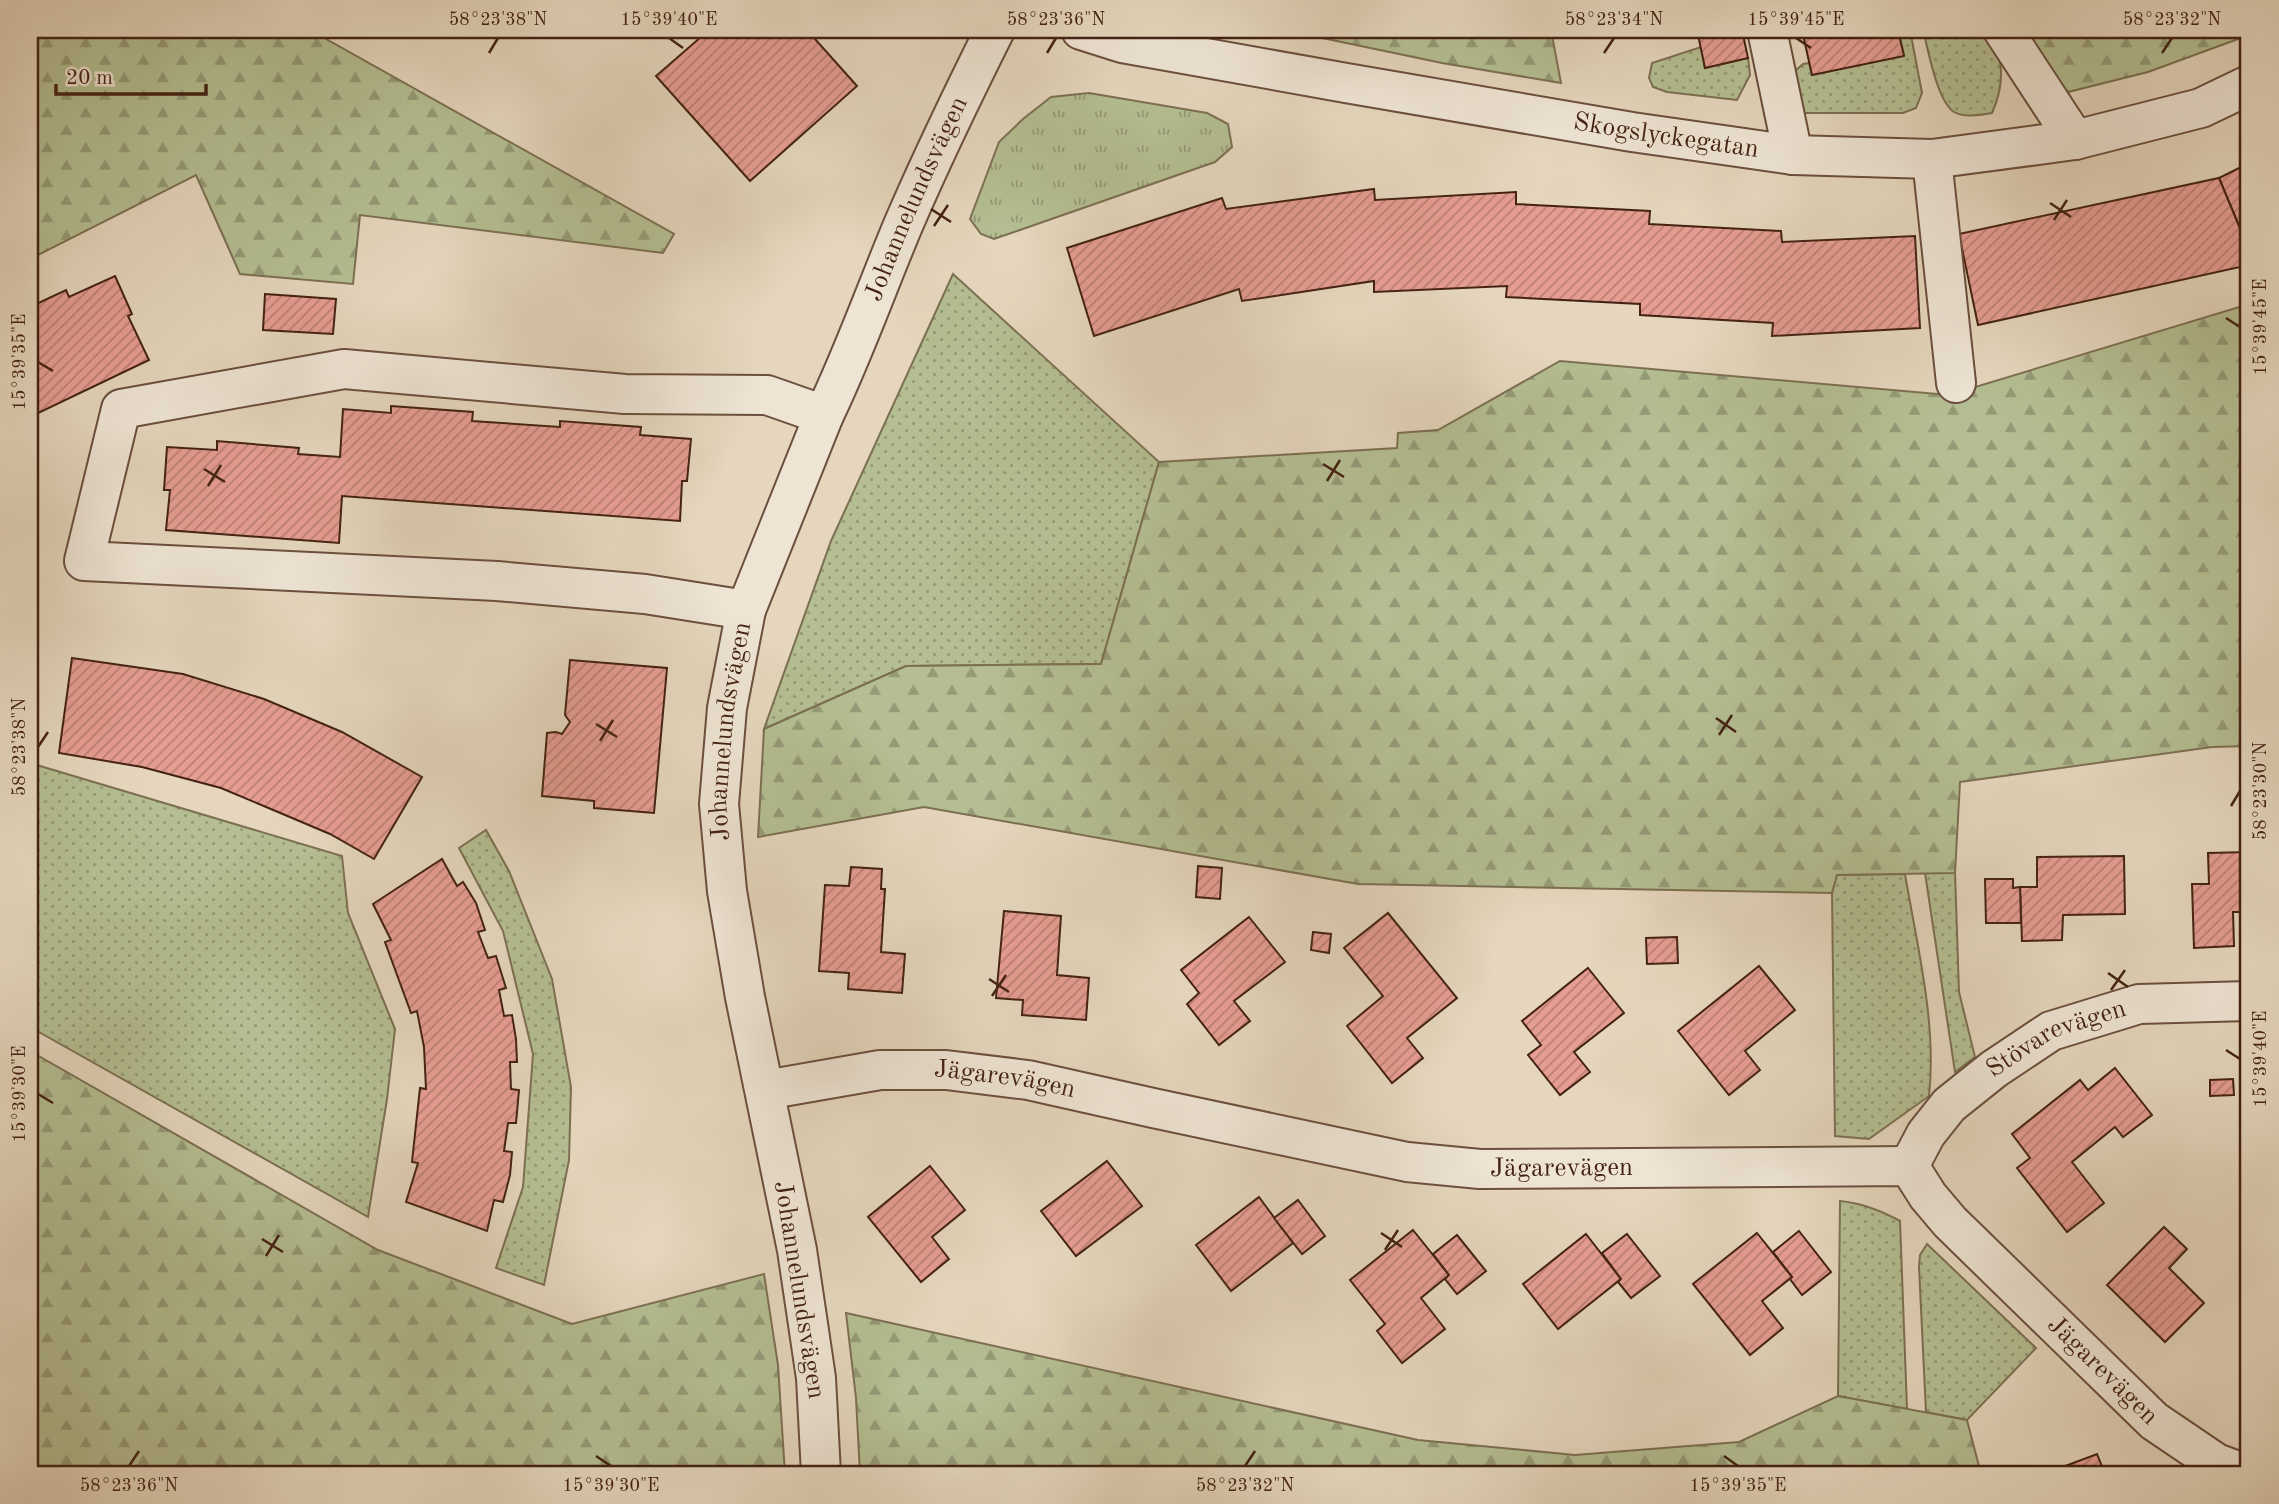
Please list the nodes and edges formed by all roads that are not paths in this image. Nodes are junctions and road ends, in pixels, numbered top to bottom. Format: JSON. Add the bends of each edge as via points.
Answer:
{"nodes":[{"id":1,"x":995,"y":30,"type":"edge"},
{"id":2,"x":1081,"y":30,"type":"edge"},
{"id":3,"x":1767,"y":30,"type":"edge"},
{"id":4,"x":2003,"y":30,"type":"edge"},
{"id":5,"x":2249,"y":85,"type":"edge"},
{"id":6,"x":2075,"y":140,"type":"junction"},
{"id":7,"x":1793,"y":155,"type":"junction"},
{"id":8,"x":1932,"y":159,"type":"junction"},
{"id":9,"x":1956,"y":383,"type":"dead end"},
{"id":10,"x":824,"y":415,"type":"junction"},
{"id":11,"x":746,"y":610,"type":"junction"},
{"id":12,"x":2249,"y":1001,"type":"edge"},
{"id":13,"x":765,"y":1090,"type":"junction"},
{"id":14,"x":1909,"y":1166,"type":"junction"},
{"id":15,"x":821,"y":1474,"type":"edge"},
{"id":16,"x":2246,"y":1474,"type":"edge"}],
"edges":[{"from":1,"to":10,"type":"street","name":"Johannelundsvägen","via":[[955,108]]},
{"from":2,"to":7,"type":"street","name":"Skogslyckegatan","via":[[1122,43],[1333,81]]},
{"from":3,"to":7,"type":"street"},
{"from":4,"to":6,"type":"street"},
{"from":5,"to":6,"type":"street","name":"Skogslyckegatan","via":[[2201,108]]},
{"from":6,"to":8,"type":"street","name":"Skogslyckegatan"},
{"from":7,"to":8,"type":"street","name":"Skogslyckegatan"},
{"from":8,"to":9,"type":"street"},
{"from":10,"to":11,"type":"street","name":"Johannelundsvägen"},
{"from":10,"to":11,"type":"street","via":[[767,395],[625,394],[344,369],[121,409],[84,561],[497,581],[645,594]]},
{"from":11,"to":13,"type":"street","name":"Johannelundsvägen","via":[[727,708],[719,804],[727,891]]},
{"from":12,"to":14,"type":"street","name":"Stövarevägen","via":[[2139,1004],[2051,1031],[1949,1105]]},
{"from":13,"to":14,"type":"street","name":"Jägarevägen","via":[[880,1070],[946,1070],[1028,1080],[1407,1162],[1480,1169]]},
{"from":13,"to":15,"type":"street","name":"Johannelundsvägen","via":[[797,1250],[816,1378]]},
{"from":14,"to":16,"type":"street","name":"Jägarevägen","via":[[1950,1222],[2154,1422],[2217,1463]]}]}
